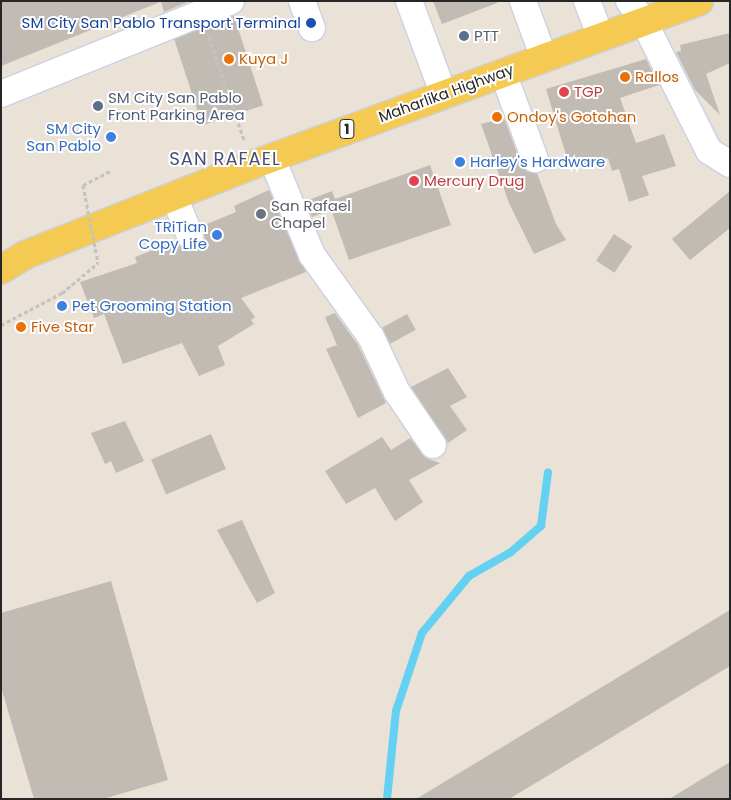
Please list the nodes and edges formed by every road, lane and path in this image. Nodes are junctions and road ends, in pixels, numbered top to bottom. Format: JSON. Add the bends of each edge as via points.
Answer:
{"nodes":[{"id":1,"x":231,"y":1,"type":"edge"},
{"id":2,"x":302,"y":1,"type":"edge"},
{"id":3,"x":410,"y":1,"type":"edge"},
{"id":4,"x":523,"y":1,"type":"edge"},
{"id":5,"x":587,"y":1,"type":"edge"},
{"id":6,"x":699,"y":1,"type":"edge"},
{"id":7,"x":637,"y":11,"type":"edge"},
{"id":8,"x":201,"y":13,"type":"junction"},
{"id":9,"x":312,"y":28,"type":"dead end"},
{"id":10,"x":600,"y":37,"type":"junction"},
{"id":11,"x":544,"y":58,"type":"junction"},
{"id":12,"x":503,"y":73,"type":"junction"},
{"id":13,"x":1,"y":94,"type":"edge"},
{"id":14,"x":444,"y":95,"type":"junction"},
{"id":15,"x":535,"y":158,"type":"dead end"},
{"id":16,"x":262,"y":162,"type":"junction"},
{"id":17,"x":730,"y":164,"type":"edge"},
{"id":18,"x":111,"y":171,"type":"dead end"},
{"id":19,"x":174,"y":196,"type":"junction"},
{"id":20,"x":190,"y":236,"type":"dead end"},
{"id":21,"x":1,"y":270,"type":"edge"},
{"id":22,"x":1,"y":325,"type":"edge"},
{"id":23,"x":433,"y":445,"type":"dead end"}],
"edges":[{"from":1,"to":8,"type":"street"},
{"from":2,"to":9,"type":"street"},
{"from":3,"to":14,"type":"street"},
{"from":4,"to":11,"type":"street"},
{"from":5,"to":10,"type":"street"},
{"from":6,"to":7,"type":"main road","name":"Maharlika Highway","number":"1"},
{"from":7,"to":10,"type":"main road","name":"Maharlika Highway","number":"1"},
{"from":7,"to":17,"type":"street","via":[[709,151]]},
{"from":8,"to":13,"type":"street"},
{"from":8,"to":16,"type":"path"},
{"from":10,"to":11,"type":"main road","name":"Maharlika Highway","number":"1"},
{"from":11,"to":12,"type":"main road","name":"Maharlika Highway","number":"1"},
{"from":12,"to":14,"type":"main road","name":"Maharlika Highway","number":"1"},
{"from":12,"to":15,"type":"street"},
{"from":14,"to":16,"type":"main road","name":"Maharlika Highway","number":"1"},
{"from":16,"to":19,"type":"main road","name":"Maharlika Highway","number":"1"},
{"from":16,"to":23,"type":"street","via":[[312,255],[371,337],[397,392]]},
{"from":18,"to":22,"type":"path","bridge":true,"via":[[82,185],[98,263],[62,294]]},
{"from":19,"to":20,"type":"street"},
{"from":19,"to":21,"type":"main road","name":"Maharlika Highway","number":"1","via":[[25,255]]}]}
